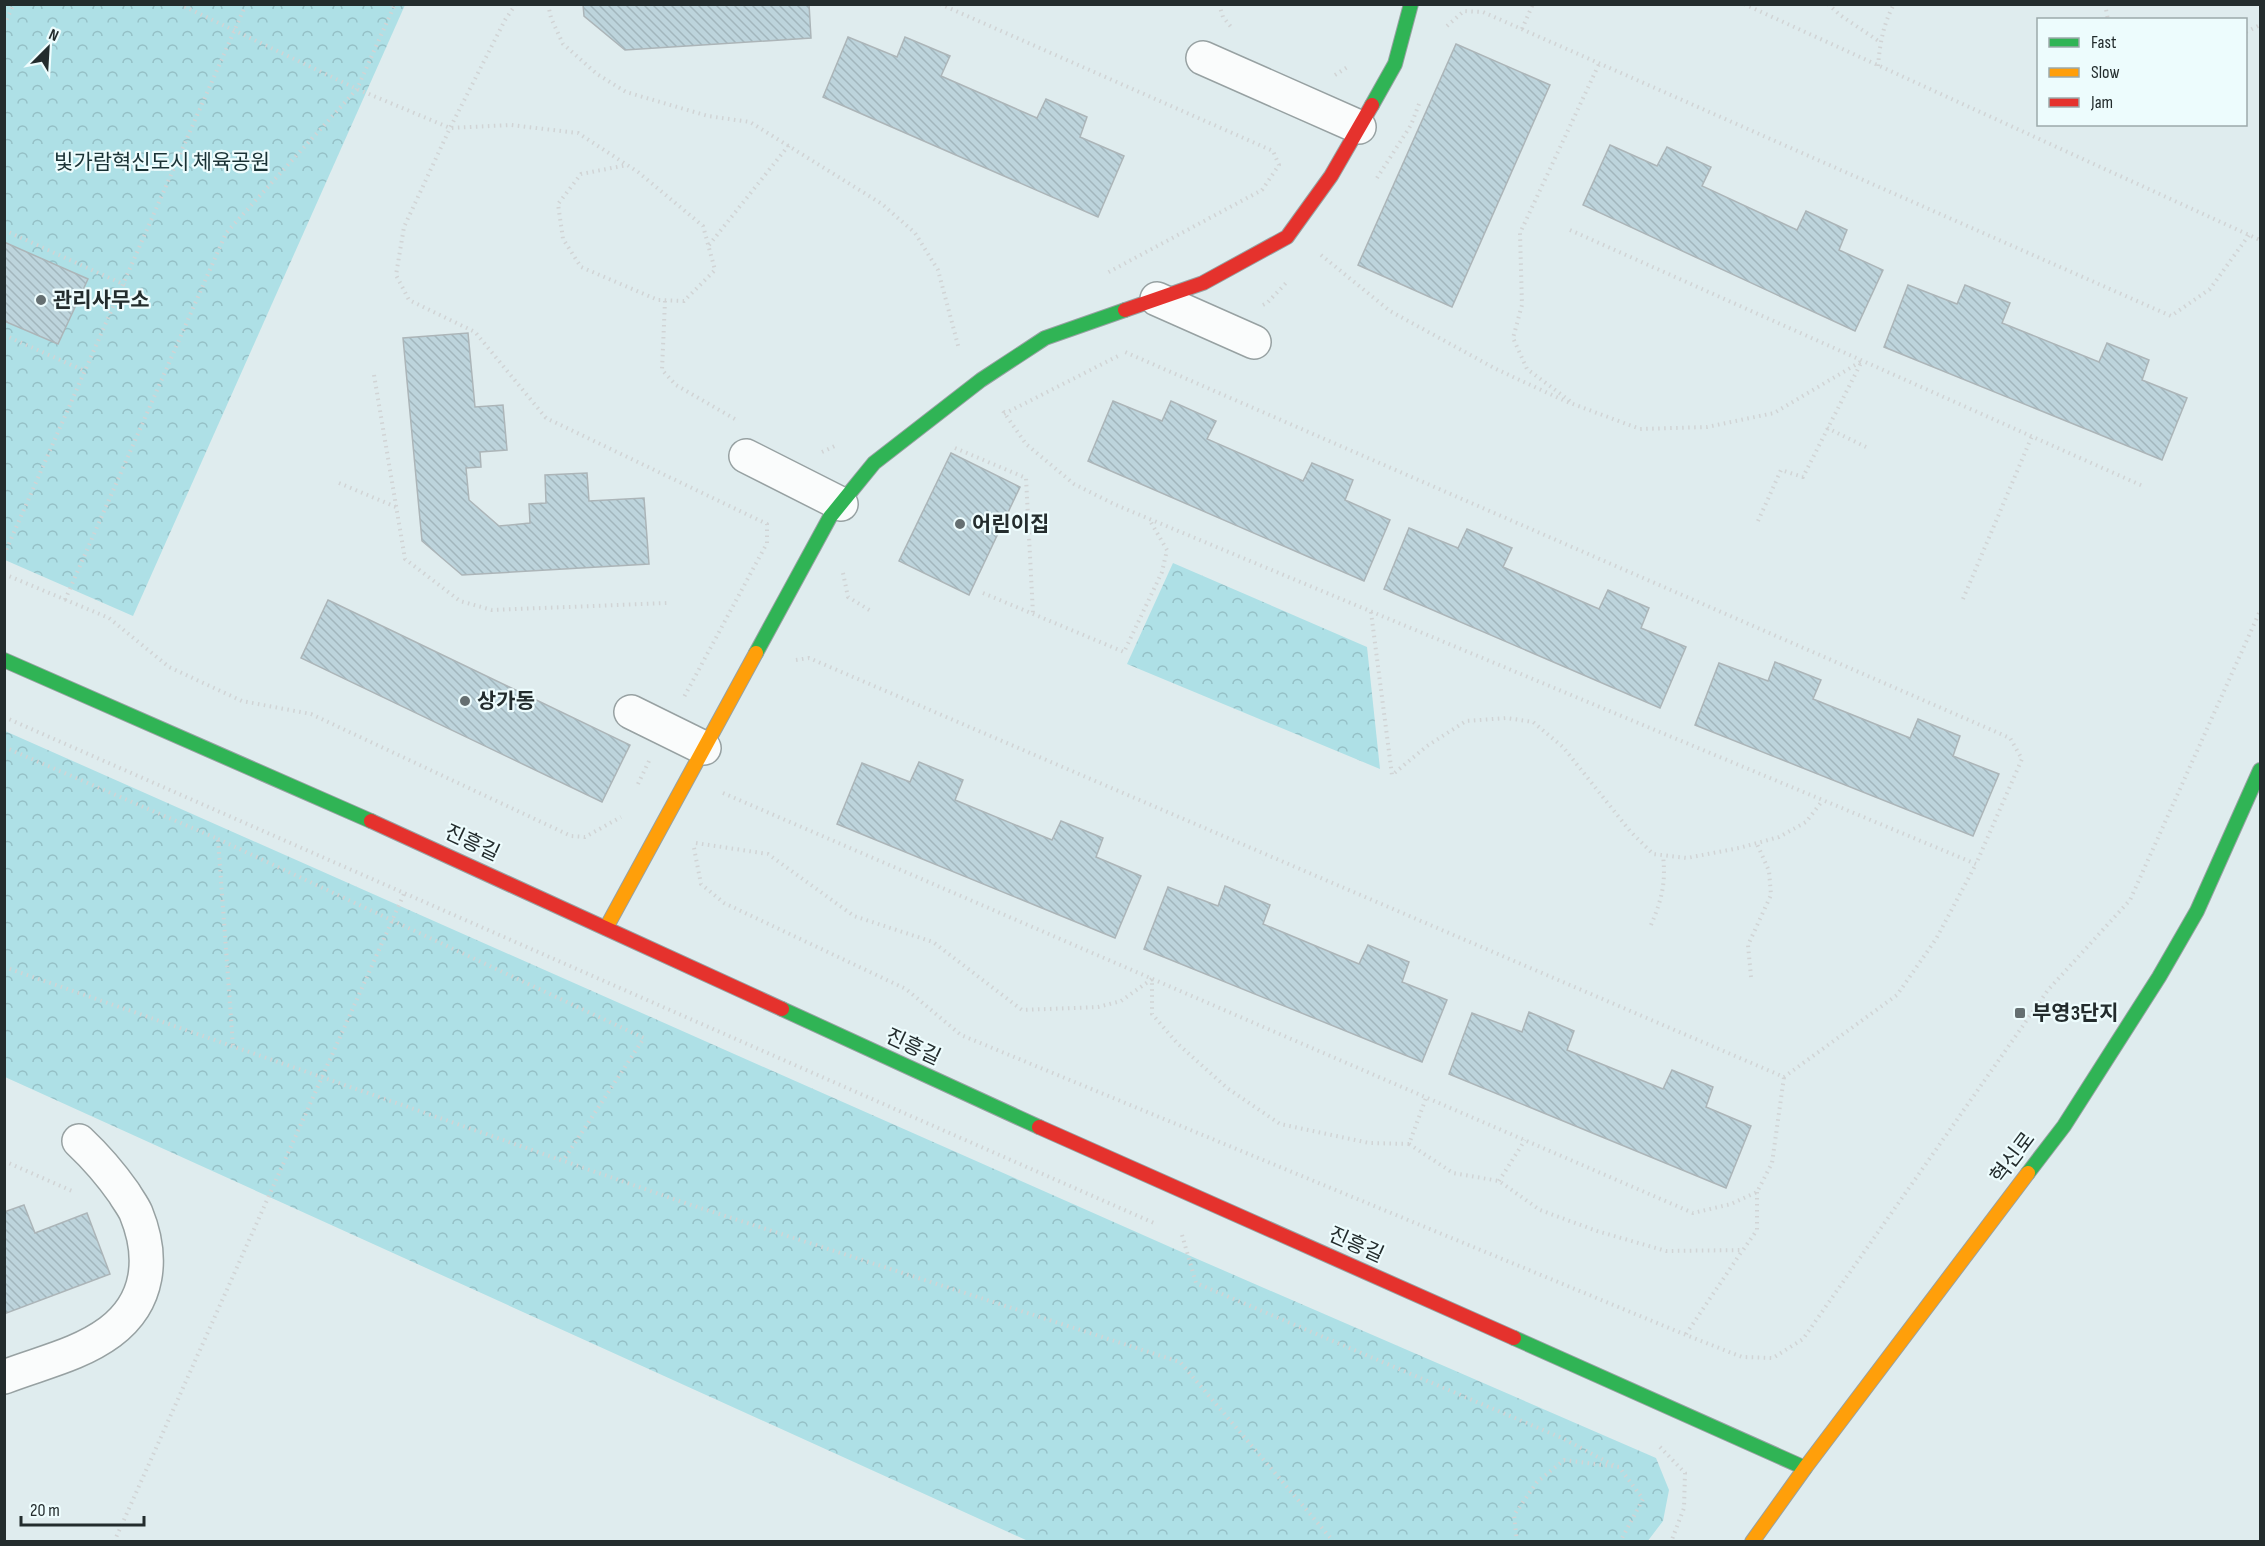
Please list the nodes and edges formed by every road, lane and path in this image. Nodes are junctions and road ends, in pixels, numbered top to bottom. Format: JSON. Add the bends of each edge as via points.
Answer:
{"nodes":[{"id":1,"x":14,"y":4,"type":"edge"},
{"id":2,"x":179,"y":4,"type":"edge"},
{"id":3,"x":246,"y":4,"type":"edge"},
{"id":4,"x":395,"y":4,"type":"edge"},
{"id":5,"x":516,"y":4,"type":"edge"},
{"id":6,"x":548,"y":4,"type":"edge"},
{"id":7,"x":940,"y":4,"type":"edge"},
{"id":8,"x":1219,"y":4,"type":"edge"},
{"id":9,"x":1411,"y":4,"type":"edge"},
{"id":10,"x":1533,"y":4,"type":"edge"},
{"id":11,"x":1744,"y":4,"type":"edge"},
{"id":12,"x":1828,"y":4,"type":"edge"},
{"id":13,"x":1894,"y":4,"type":"edge"},
{"id":14,"x":4,"y":25,"type":"edge"},
{"id":15,"x":1446,"y":30,"type":"dead end"},
{"id":16,"x":1522,"y":30,"type":"junction"},
{"id":17,"x":235,"y":31,"type":"junction"},
{"id":18,"x":1237,"y":35,"type":"dead end"},
{"id":19,"x":1880,"y":42,"type":"junction"},
{"id":20,"x":1203,"y":58,"type":"dead end"},
{"id":21,"x":1354,"y":63,"type":"dead end"},
{"id":22,"x":1599,"y":64,"type":"junction"},
{"id":23,"x":1878,"y":66,"type":"junction"},
{"id":24,"x":1329,"y":80,"type":"dead end"},
{"id":25,"x":357,"y":89,"type":"junction"},
{"id":26,"x":1419,"y":103,"type":"dead end"},
{"id":27,"x":1359,"y":127,"type":"junction"},
{"id":28,"x":450,"y":128,"type":"junction"},
{"id":29,"x":789,"y":145,"type":"junction"},
{"id":30,"x":627,"y":165,"type":"junction"},
{"id":31,"x":1374,"y":183,"type":"dead end"},
{"id":32,"x":4,"y":230,"type":"edge"},
{"id":33,"x":1570,"y":230,"type":"dead end"},
{"id":34,"x":2249,"y":235,"type":"junction"},
{"id":35,"x":2260,"y":240,"type":"edge"},
{"id":36,"x":708,"y":246,"type":"junction"},
{"id":37,"x":1315,"y":251,"type":"dead end"},
{"id":38,"x":1291,"y":277,"type":"dead end"},
{"id":39,"x":1096,"y":279,"type":"dead end"},
{"id":40,"x":125,"y":285,"type":"junction"},
{"id":41,"x":1157,"y":299,"type":"junction"},
{"id":42,"x":665,"y":301,"type":"junction"},
{"id":43,"x":1211,"y":323,"type":"junction"},
{"id":44,"x":4,"y":335,"type":"edge"},
{"id":45,"x":1254,"y":342,"type":"dead end"},
{"id":46,"x":1136,"y":348,"type":"dead end"},
{"id":47,"x":1125,"y":352,"type":"junction"},
{"id":48,"x":1862,"y":361,"type":"junction"},
{"id":49,"x":85,"y":371,"type":"junction"},
{"id":50,"x":375,"y":375,"type":"dead end"},
{"id":51,"x":981,"y":380,"type":"junction"},
{"id":52,"x":1575,"y":405,"type":"junction"},
{"id":53,"x":1005,"y":414,"type":"junction"},
{"id":54,"x":996,"y":419,"type":"dead end"},
{"id":55,"x":737,"y":420,"type":"dead end"},
{"id":56,"x":1827,"y":428,"type":"junction"},
{"id":57,"x":2032,"y":436,"type":"junction"},
{"id":58,"x":959,"y":440,"type":"dead end"},
{"id":59,"x":841,"y":444,"type":"dead end"},
{"id":60,"x":1866,"y":447,"type":"dead end"},
{"id":61,"x":811,"y":450,"type":"dead end"},
{"id":62,"x":746,"y":456,"type":"dead end"},
{"id":63,"x":339,"y":483,"type":"dead end"},
{"id":64,"x":2145,"y":487,"type":"dead end"},
{"id":65,"x":841,"y":504,"type":"junction"},
{"id":66,"x":397,"y":507,"type":"junction"},
{"id":67,"x":1148,"y":519,"type":"junction"},
{"id":68,"x":1758,"y":521,"type":"dead end"},
{"id":69,"x":4,"y":555,"type":"edge"},
{"id":70,"x":842,"y":570,"type":"dead end"},
{"id":71,"x":4,"y":574,"type":"edge"},
{"id":72,"x":983,"y":593,"type":"dead end"},
{"id":73,"x":1964,"y":599,"type":"dead end"},
{"id":74,"x":65,"y":600,"type":"junction"},
{"id":75,"x":668,"y":603,"type":"dead end"},
{"id":76,"x":871,"y":611,"type":"dead end"},
{"id":77,"x":2260,"y":611,"type":"edge"},
{"id":78,"x":1371,"y":612,"type":"junction"},
{"id":79,"x":1033,"y":614,"type":"junction"},
{"id":80,"x":4,"y":660,"type":"edge"},
{"id":81,"x":788,"y":662,"type":"dead end"},
{"id":82,"x":631,"y":712,"type":"dead end"},
{"id":83,"x":4,"y":717,"type":"edge"},
{"id":84,"x":666,"y":730,"type":"junction"},
{"id":85,"x":4,"y":747,"type":"edge"},
{"id":86,"x":704,"y":748,"type":"junction"},
{"id":87,"x":2260,"y":770,"type":"edge"},
{"id":88,"x":728,"y":783,"type":"dead end"},
{"id":89,"x":635,"y":789,"type":"dead end"},
{"id":90,"x":723,"y":793,"type":"junction"},
{"id":91,"x":1823,"y":800,"type":"junction"},
{"id":92,"x":717,"y":803,"type":"dead end"},
{"id":93,"x":626,"y":808,"type":"dead end"},
{"id":94,"x":699,"y":832,"type":"dead end"},
{"id":95,"x":218,"y":839,"type":"junction"},
{"id":96,"x":693,"y":842,"type":"junction"},
{"id":97,"x":1757,"y":844,"type":"junction"},
{"id":98,"x":1663,"y":855,"type":"junction"},
{"id":99,"x":1976,"y":864,"type":"junction"},
{"id":100,"x":404,"y":894,"type":"junction"},
{"id":101,"x":392,"y":920,"type":"junction"},
{"id":102,"x":1651,"y":925,"type":"dead end"},
{"id":103,"x":606,"y":928,"type":"junction"},
{"id":104,"x":4,"y":967,"type":"edge"},
{"id":105,"x":1751,"y":977,"type":"dead end"},
{"id":106,"x":1152,"y":979,"type":"junction"},
{"id":107,"x":233,"y":1046,"type":"junction"},
{"id":108,"x":322,"y":1077,"type":"junction"},
{"id":109,"x":1784,"y":1077,"type":"junction"},
{"id":110,"x":1426,"y":1097,"type":"junction"},
{"id":111,"x":1525,"y":1140,"type":"junction"},
{"id":112,"x":79,"y":1141,"type":"dead end"},
{"id":113,"x":1408,"y":1143,"type":"junction"},
{"id":114,"x":4,"y":1161,"type":"edge"},
{"id":115,"x":563,"y":1161,"type":"junction"},
{"id":116,"x":1499,"y":1181,"type":"junction"},
{"id":117,"x":74,"y":1192,"type":"dead end"},
{"id":118,"x":1757,"y":1192,"type":"junction"},
{"id":119,"x":1160,"y":1226,"type":"dead end"},
{"id":120,"x":1192,"y":1240,"type":"dead end"},
{"id":121,"x":1743,"y":1250,"type":"junction"},
{"id":122,"x":1686,"y":1335,"type":"junction"},
{"id":123,"x":4,"y":1377,"type":"edge"},
{"id":124,"x":1656,"y":1443,"type":"dead end"},
{"id":125,"x":1614,"y":1466,"type":"junction"},
{"id":126,"x":1805,"y":1468,"type":"junction"},
{"id":127,"x":114,"y":1542,"type":"edge"},
{"id":128,"x":1334,"y":1542,"type":"edge"},
{"id":129,"x":1517,"y":1542,"type":"edge"},
{"id":130,"x":1620,"y":1542,"type":"edge"},
{"id":131,"x":1671,"y":1542,"type":"edge"},
{"id":132,"x":1752,"y":1542,"type":"edge"}],
"edges":[{"from":1,"to":14,"type":"path"},
{"from":2,"to":17,"type":"path"},
{"from":3,"to":17,"type":"path"},
{"from":4,"to":25,"type":"path"},
{"from":5,"to":28,"type":"path"},
{"from":6,"to":29,"type":"path","via":[[563,44],[597,74],[626,92],[708,116],[750,122]]},
{"from":7,"to":39,"type":"path","via":[[1273,151],[1279,165],[1262,190]]},
{"from":8,"to":18,"type":"path","via":[[1223,17]]},
{"from":9,"to":27,"type":"street","via":[[1395,64]]},
{"from":10,"to":16,"type":"path"},
{"from":11,"to":23,"type":"path"},
{"from":12,"to":19,"type":"path"},
{"from":13,"to":19,"type":"path"},
{"from":15,"to":16,"type":"path","via":[[1448,23],[1464,11],[1483,12]]},
{"from":16,"to":22,"type":"path"},
{"from":17,"to":25,"type":"path"},
{"from":17,"to":40,"type":"path"},
{"from":19,"to":23,"type":"path"},
{"from":20,"to":27,"type":"street"},
{"from":21,"to":24,"type":"path"},
{"from":22,"to":34,"type":"path","via":[[2171,316],[2210,289]]},
{"from":22,"to":52,"type":"path","via":[[1520,233],[1522,305],[1513,338],[1527,369]]},
{"from":23,"to":34,"type":"path"},
{"from":25,"to":28,"type":"path"},
{"from":25,"to":74,"type":"path","via":[[226,233]]},
{"from":26,"to":31,"type":"path","via":[[1411,125]]},
{"from":27,"to":41,"type":"street","via":[[1331,176],[1287,237],[1203,283]]},
{"from":28,"to":30,"type":"path","via":[[511,125],[578,133]]},
{"from":28,"to":84,"type":"path","via":[[404,227],[396,275],[409,300],[475,332],[546,417],[767,524],[767,543]]},
{"from":29,"to":36,"type":"path"},
{"from":29,"to":51,"type":"path","via":[[882,204],[915,233],[939,270],[960,352]]},
{"from":30,"to":36,"type":"path","via":[[703,226]]},
{"from":30,"to":42,"type":"path","via":[[581,174],[558,204],[563,240],[581,267]]},
{"from":32,"to":40,"type":"path"},
{"from":33,"to":48,"type":"path"},
{"from":34,"to":35,"type":"path"},
{"from":36,"to":42,"type":"path","via":[[715,270],[684,301]]},
{"from":37,"to":52,"type":"path","via":[[1390,311],[1496,369]]},
{"from":38,"to":43,"type":"path","via":[[1267,303]]},
{"from":40,"to":49,"type":"path"},
{"from":41,"to":43,"type":"street"},
{"from":41,"to":51,"type":"street","via":[[1045,338]]},
{"from":42,"to":55,"type":"path","via":[[662,370],[676,385]]},
{"from":43,"to":45,"type":"street"},
{"from":44,"to":49,"type":"path"},
{"from":46,"to":47,"type":"path"},
{"from":47,"to":53,"type":"path"},
{"from":47,"to":99,"type":"path","via":[[2010,738],[2022,759]]},
{"from":48,"to":52,"type":"path","via":[[1774,413],[1707,427],[1640,429]]},
{"from":48,"to":56,"type":"path"},
{"from":48,"to":57,"type":"path"},
{"from":49,"to":69,"type":"path"},
{"from":50,"to":66,"type":"path"},
{"from":51,"to":53,"type":"path"},
{"from":51,"to":65,"type":"street","via":[[874,462]]},
{"from":53,"to":54,"type":"path"},
{"from":53,"to":67,"type":"path","via":[[1026,444],[1074,484]]},
{"from":56,"to":60,"type":"path"},
{"from":56,"to":68,"type":"path","via":[[1803,477],[1781,470]]},
{"from":57,"to":64,"type":"path"},
{"from":57,"to":73,"type":"path"},
{"from":58,"to":79,"type":"path","via":[[949,445],[1026,478]]},
{"from":59,"to":61,"type":"path","via":[[822,452]]},
{"from":62,"to":65,"type":"street"},
{"from":63,"to":66,"type":"path"},
{"from":65,"to":86,"type":"street","via":[[830,517]]},
{"from":66,"to":75,"type":"path","via":[[405,559],[460,601],[492,610]]},
{"from":67,"to":78,"type":"path"},
{"from":67,"to":79,"type":"path","via":[[1167,550],[1162,572],[1124,652]]},
{"from":70,"to":76,"type":"path","via":[[848,597]]},
{"from":71,"to":74,"type":"path"},
{"from":72,"to":79,"type":"path"},
{"from":74,"to":93,"type":"path","via":[[109,618],[169,667],[242,701],[311,714],[571,836],[585,837],[622,817]]},
{"from":77,"to":122,"type":"path","via":[[2130,900],[2048,990],[1803,1339],[1773,1358],[1742,1356]]},
{"from":78,"to":91,"type":"path"},
{"from":78,"to":98,"type":"path","via":[[1392,775],[1427,746],[1467,721],[1508,718],[1533,722],[1563,747],[1630,831],[1653,854]]},
{"from":80,"to":103,"type":"street","name":"진흥길"},
{"from":81,"to":109,"type":"path","via":[[809,658]]},
{"from":82,"to":84,"type":"street"},
{"from":83,"to":100,"type":"path"},
{"from":84,"to":86,"type":"street"},
{"from":84,"to":89,"type":"path"},
{"from":85,"to":95,"type":"path"},
{"from":86,"to":103,"type":"street"},
{"from":87,"to":126,"type":"street","name":"혁신로","via":[[2197,911],[2064,1126]]},
{"from":88,"to":90,"type":"path"},
{"from":90,"to":92,"type":"path"},
{"from":90,"to":106,"type":"path"},
{"from":91,"to":97,"type":"path","via":[[1806,822]]},
{"from":91,"to":99,"type":"path"},
{"from":94,"to":96,"type":"path"},
{"from":95,"to":101,"type":"path"},
{"from":95,"to":107,"type":"path"},
{"from":96,"to":106,"type":"path","via":[[768,854],[854,916],[933,942],[1022,1010],[1098,1007],[1121,1001]]},
{"from":96,"to":122,"type":"path","via":[[701,884],[724,903],[906,989],[961,1035]]},
{"from":97,"to":98,"type":"path","via":[[1687,858]]},
{"from":97,"to":105,"type":"path","via":[[1769,871],[1770,896],[1748,945]]},
{"from":98,"to":102,"type":"path","via":[[1661,902]]},
{"from":99,"to":109,"type":"path","via":[[1935,939],[1897,995]]},
{"from":100,"to":101,"type":"path"},
{"from":100,"to":119,"type":"path"},
{"from":101,"to":108,"type":"path"},
{"from":101,"to":115,"type":"path","via":[[644,1038]]},
{"from":103,"to":126,"type":"street","name":"진흥길","via":[[972,1097]]},
{"from":104,"to":107,"type":"path"},
{"from":106,"to":110,"type":"path"},
{"from":106,"to":113,"type":"path","via":[[1152,1014],[1178,1044],[1227,1088],[1280,1124],[1369,1143]]},
{"from":107,"to":108,"type":"path"},
{"from":108,"to":115,"type":"path"},
{"from":108,"to":127,"type":"path"},
{"from":109,"to":118,"type":"path","via":[[1772,1163]]},
{"from":110,"to":111,"type":"path"},
{"from":110,"to":113,"type":"path"},
{"from":111,"to":116,"type":"path"},
{"from":111,"to":118,"type":"path","via":[[1693,1213],[1731,1204]]},
{"from":112,"to":123,"type":"street","via":[[105,1166],[136,1212],[148,1257],[142,1290],[130,1315],[109,1332],[55,1359]]},
{"from":113,"to":116,"type":"path","via":[[1453,1173]]},
{"from":114,"to":117,"type":"path"},
{"from":115,"to":128,"type":"path","via":[[1179,1362]]},
{"from":116,"to":121,"type":"path","via":[[1540,1210],[1666,1251]]},
{"from":118,"to":121,"type":"path","via":[[1757,1230]]},
{"from":120,"to":125,"type":"path","via":[[1182,1235],[1196,1283],[1562,1438]]},
{"from":121,"to":122,"type":"path"},
{"from":124,"to":131,"type":"path","via":[[1685,1473],[1684,1508]]},
{"from":125,"to":129,"type":"path","via":[[1564,1460],[1537,1482],[1514,1515]]},
{"from":125,"to":130,"type":"path","via":[[1619,1467],[1643,1499]]},
{"from":126,"to":132,"type":"street","name":"혁신로"}]}
